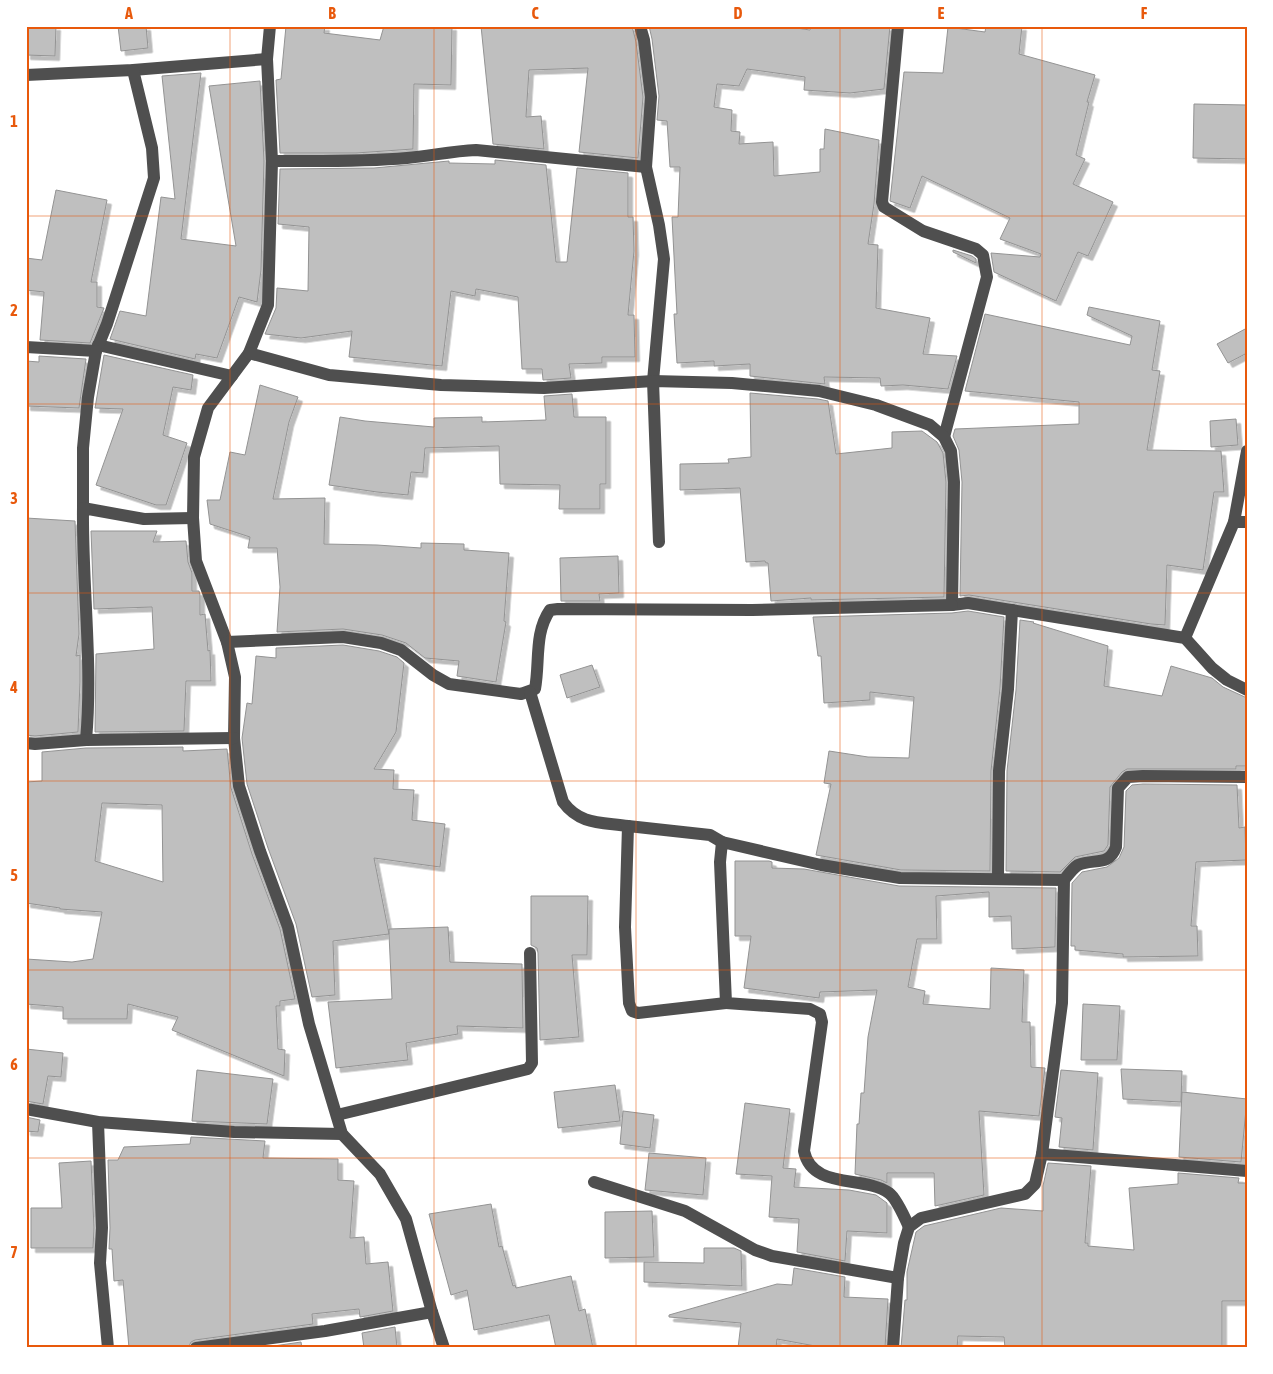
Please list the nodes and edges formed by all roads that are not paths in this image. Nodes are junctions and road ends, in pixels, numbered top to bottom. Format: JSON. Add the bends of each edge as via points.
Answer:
{"nodes":[{"id":1,"x":270,"y":26,"type":"edge"},
{"id":2,"x":640,"y":26,"type":"edge"},
{"id":3,"x":898,"y":26,"type":"edge"},
{"id":4,"x":266,"y":59,"type":"junction"},
{"id":5,"x":133,"y":70,"type":"junction"},
{"id":6,"x":26,"y":75,"type":"edge"},
{"id":7,"x":272,"y":161,"type":"junction"},
{"id":8,"x":646,"y":167,"type":"junction"},
{"id":9,"x":26,"y":347,"type":"edge"},
{"id":10,"x":97,"y":348,"type":"junction"},
{"id":11,"x":249,"y":353,"type":"junction"},
{"id":12,"x":232,"y":376,"type":"junction"},
{"id":13,"x":653,"y":381,"type":"junction"},
{"id":14,"x":944,"y":437,"type":"junction"},
{"id":15,"x":1247,"y":451,"type":"edge"},
{"id":16,"x":83,"y":508,"type":"junction"},
{"id":17,"x":193,"y":518,"type":"junction"},
{"id":18,"x":1234,"y":522,"type":"junction"},
{"id":19,"x":1247,"y":522,"type":"edge"},
{"id":20,"x":659,"y":542,"type":"dead end"},
{"id":21,"x":952,"y":605,"type":"junction"},
{"id":22,"x":1012,"y":610,"type":"junction"},
{"id":23,"x":1185,"y":638,"type":"junction"},
{"id":24,"x":227,"y":642,"type":"junction"},
{"id":25,"x":1247,"y":690,"type":"edge"},
{"id":26,"x":530,"y":692,"type":"junction"},
{"id":27,"x":234,"y":738,"type":"junction"},
{"id":28,"x":86,"y":740,"type":"junction"},
{"id":29,"x":26,"y":743,"type":"edge"},
{"id":30,"x":1247,"y":777,"type":"edge"},
{"id":31,"x":628,"y":826,"type":"junction"},
{"id":32,"x":722,"y":842,"type":"junction"},
{"id":33,"x":998,"y":878,"type":"junction"},
{"id":34,"x":1064,"y":880,"type":"junction"},
{"id":35,"x":530,"y":952,"type":"dead end"},
{"id":36,"x":726,"y":1003,"type":"junction"},
{"id":37,"x":26,"y":1109,"type":"edge"},
{"id":38,"x":337,"y":1115,"type":"junction"},
{"id":39,"x":98,"y":1122,"type":"junction"},
{"id":40,"x":342,"y":1134,"type":"junction"},
{"id":41,"x":1042,"y":1154,"type":"junction"},
{"id":42,"x":1247,"y":1171,"type":"edge"},
{"id":43,"x":594,"y":1182,"type":"dead end"},
{"id":44,"x":909,"y":1227,"type":"junction"},
{"id":45,"x":898,"y":1278,"type":"junction"},
{"id":46,"x":432,"y":1312,"type":"junction"},
{"id":47,"x":108,"y":1348,"type":"edge"},
{"id":48,"x":196,"y":1348,"type":"edge"},
{"id":49,"x":444,"y":1348,"type":"edge"},
{"id":50,"x":893,"y":1348,"type":"edge"}],
"edges":[{"from":1,"to":4,"type":"street"},
{"from":2,"to":8,"type":"street","via":[[651,97]]},
{"from":3,"to":14,"type":"street","via":[[882,202],[884,207],[923,231],[976,249],[983,255],[987,277]]},
{"from":4,"to":5,"type":"street"},
{"from":4,"to":7,"type":"street"},
{"from":5,"to":6,"type":"street"},
{"from":5,"to":10,"type":"street","via":[[152,148],[154,178]]},
{"from":7,"to":8,"type":"street","via":[[354,162],[476,150]]},
{"from":7,"to":11,"type":"street","via":[[268,304]]},
{"from":8,"to":13,"type":"street","via":[[664,259]]},
{"from":9,"to":10,"type":"street"},
{"from":10,"to":12,"type":"street"},
{"from":10,"to":16,"type":"street","via":[[83,448]]},
{"from":11,"to":12,"type":"street"},
{"from":11,"to":13,"type":"street","via":[[329,375],[441,385],[544,388]]},
{"from":12,"to":17,"type":"street","via":[[208,408],[194,457]]},
{"from":13,"to":14,"type":"street","via":[[732,383],[818,391],[876,405],[921,421]]},
{"from":13,"to":20,"type":"street"},
{"from":14,"to":21,"type":"street","via":[[951,451],[954,482]]},
{"from":15,"to":18,"type":"street"},
{"from":16,"to":17,"type":"street","via":[[144,519]]},
{"from":16,"to":28,"type":"street","via":[[89,684]]},
{"from":17,"to":24,"type":"street","via":[[196,561]]},
{"from":18,"to":19,"type":"street"},
{"from":18,"to":23,"type":"street"},
{"from":21,"to":22,"type":"street","via":[[968,603]]},
{"from":21,"to":26,"type":"street","via":[[752,610],[550,610],[543,619],[535,689]]},
{"from":22,"to":23,"type":"street"},
{"from":22,"to":33,"type":"street","via":[[999,771]]},
{"from":23,"to":25,"type":"street","via":[[1212,668]]},
{"from":24,"to":26,"type":"street","via":[[343,638],[381,643],[401,650],[433,676],[449,684],[522,694]]},
{"from":24,"to":27,"type":"street","via":[[235,677]]},
{"from":26,"to":31,"type":"street","via":[[563,802],[571,813],[584,820]]},
{"from":27,"to":28,"type":"street"},
{"from":27,"to":38,"type":"street","via":[[239,786],[288,927],[309,1024]]},
{"from":28,"to":29,"type":"street"},
{"from":30,"to":34,"type":"street","via":[[1128,777],[1118,788],[1113,856],[1077,865]]},
{"from":31,"to":32,"type":"street","via":[[710,835]]},
{"from":31,"to":36,"type":"street","via":[[625,927],[630,1008],[638,1013]]},
{"from":32,"to":33,"type":"street","via":[[821,865],[900,878]]},
{"from":32,"to":36,"type":"street"},
{"from":33,"to":34,"type":"street"},
{"from":34,"to":41,"type":"street","via":[[1062,1003]]},
{"from":35,"to":38,"type":"street","via":[[532,1063],[528,1069]]},
{"from":36,"to":44,"type":"street","via":[[810,1008],[820,1014],[822,1022],[804,1151],[806,1162],[824,1176],[877,1187],[891,1194]]},
{"from":37,"to":39,"type":"street"},
{"from":38,"to":40,"type":"street"},
{"from":39,"to":40,"type":"street","via":[[234,1132]]},
{"from":39,"to":47,"type":"street","via":[[100,1263]]},
{"from":40,"to":46,"type":"street","via":[[380,1174],[406,1218]]},
{"from":41,"to":42,"type":"street"},
{"from":41,"to":44,"type":"street","via":[[1035,1184],[1025,1194],[921,1218]]},
{"from":43,"to":45,"type":"street","via":[[685,1211],[772,1256]]},
{"from":44,"to":45,"type":"street"},
{"from":45,"to":50,"type":"street"},
{"from":46,"to":48,"type":"street","via":[[325,1331]]},
{"from":46,"to":49,"type":"street"}]}
